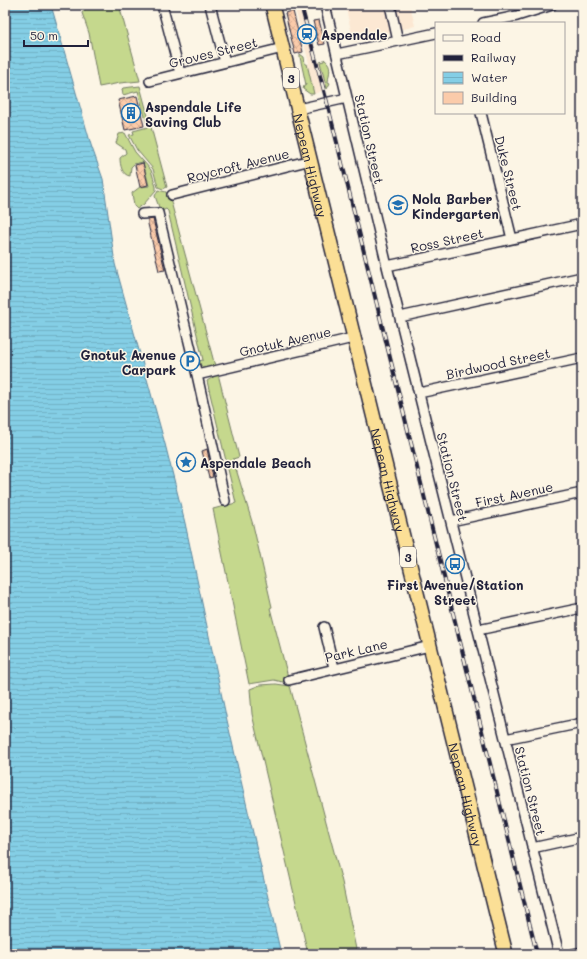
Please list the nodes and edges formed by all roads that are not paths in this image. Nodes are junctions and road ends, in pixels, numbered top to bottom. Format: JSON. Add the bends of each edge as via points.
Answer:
{"nodes":[{"id":1,"x":162,"y":5,"type":"edge"},
{"id":2,"x":210,"y":5,"type":"edge"},
{"id":3,"x":272,"y":5,"type":"edge"},
{"id":4,"x":325,"y":5,"type":"edge"},
{"id":5,"x":390,"y":5,"type":"edge"},
{"id":6,"x":552,"y":5,"type":"edge"},
{"id":7,"x":488,"y":22,"type":"edge"},
{"id":8,"x":435,"y":33,"type":"edge"},
{"id":9,"x":398,"y":41,"type":"junction"},
{"id":10,"x":283,"y":48,"type":"junction"},
{"id":11,"x":337,"y":54,"type":"junction"},
{"id":12,"x":225,"y":62,"type":"junction"},
{"id":13,"x":180,"y":73,"type":"junction"},
{"id":14,"x":150,"y":81,"type":"dead end"},
{"id":15,"x":347,"y":98,"type":"junction"},
{"id":16,"x":298,"y":109,"type":"junction"},
{"id":17,"x":480,"y":114,"type":"edge"},
{"id":18,"x":311,"y":160,"type":"junction"},
{"id":19,"x":172,"y":195,"type":"dead end"},
{"id":20,"x":142,"y":214,"type":"dead end"},
{"id":21,"x":582,"y":224,"type":"edge"},
{"id":22,"x":512,"y":239,"type":"junction"},
{"id":23,"x":387,"y":266,"type":"junction"},
{"id":24,"x":582,"y":277,"type":"edge"},
{"id":25,"x":400,"y":317,"type":"junction"},
{"id":26,"x":353,"y":338,"type":"junction"},
{"id":27,"x":582,"y":358,"type":"edge"},
{"id":28,"x":197,"y":375,"type":"junction"},
{"id":29,"x":419,"y":393,"type":"junction"},
{"id":30,"x":582,"y":493,"type":"edge"},
{"id":31,"x":225,"y":501,"type":"dead end"},
{"id":32,"x":451,"y":521,"type":"junction"},
{"id":33,"x":582,"y":608,"type":"edge"},
{"id":34,"x":324,"y":627,"type":"dead end"},
{"id":35,"x":478,"y":630,"type":"junction"},
{"id":36,"x":430,"y":646,"type":"junction"},
{"id":37,"x":334,"y":668,"type":"junction"},
{"id":38,"x":288,"y":680,"type":"dead end"},
{"id":39,"x":582,"y":723,"type":"edge"},
{"id":40,"x":505,"y":739,"type":"junction"},
{"id":41,"x":582,"y":837,"type":"edge"},
{"id":42,"x":532,"y":848,"type":"junction"},
{"id":43,"x":582,"y":952,"type":"edge"},
{"id":44,"x":506,"y":954,"type":"edge"},
{"id":45,"x":558,"y":954,"type":"edge"},
{"id":46,"x":573,"y":954,"type":"edge"}],
"edges":[{"from":1,"to":13,"type":"street"},
{"from":2,"to":12,"type":"street"},
{"from":3,"to":10,"type":"highway","name":"Nepean Highway","number":"3"},
{"from":4,"to":11,"type":"street","name":"Station Street"},
{"from":5,"to":9,"type":"street"},
{"from":6,"to":7,"type":"street"},
{"from":8,"to":9,"type":"street"},
{"from":9,"to":11,"type":"street"},
{"from":10,"to":12,"type":"street","name":"Groves Street"},
{"from":10,"to":16,"type":"highway","name":"Nepean Highway","number":"3"},
{"from":11,"to":15,"type":"street","name":"Station Street"},
{"from":12,"to":13,"type":"street","name":"Groves Street"},
{"from":13,"to":14,"type":"street","name":"Groves Street"},
{"from":15,"to":16,"type":"street"},
{"from":15,"to":23,"type":"street","name":"Station Street"},
{"from":16,"to":18,"type":"highway","name":"Nepean Highway","number":"3"},
{"from":17,"to":22,"type":"street","name":"Duke Street"},
{"from":18,"to":19,"type":"street","name":"Roycroft Avenue"},
{"from":18,"to":26,"type":"highway","name":"Nepean Highway","number":"3"},
{"from":20,"to":28,"type":"street","via":[[158,213]]},
{"from":21,"to":22,"type":"street","name":"Ross Street"},
{"from":22,"to":23,"type":"street","name":"Ross Street"},
{"from":23,"to":25,"type":"street","name":"Station Street"},
{"from":24,"to":25,"type":"street"},
{"from":25,"to":29,"type":"street","name":"Station Street"},
{"from":26,"to":28,"type":"street","name":"Gnotuk Avenue"},
{"from":26,"to":36,"type":"highway","name":"Nepean Highway","number":"3"},
{"from":27,"to":29,"type":"street","name":"Birdwood Street"},
{"from":28,"to":31,"type":"street"},
{"from":29,"to":32,"type":"street","name":"Station Street"},
{"from":30,"to":32,"type":"street","name":"First Avenue"},
{"from":32,"to":35,"type":"street","name":"Station Street"},
{"from":33,"to":35,"type":"street"},
{"from":34,"to":37,"type":"street"},
{"from":35,"to":40,"type":"street","name":"Station Street"},
{"from":36,"to":37,"type":"street","name":"Park Lane"},
{"from":36,"to":44,"type":"highway","name":"Nepean Highway","number":"3"},
{"from":37,"to":38,"type":"street","name":"Park Lane"},
{"from":39,"to":40,"type":"street"},
{"from":40,"to":42,"type":"street","name":"Station Street"},
{"from":41,"to":42,"type":"street"},
{"from":42,"to":45,"type":"street","name":"Station Street"},
{"from":43,"to":46,"type":"street"}]}
